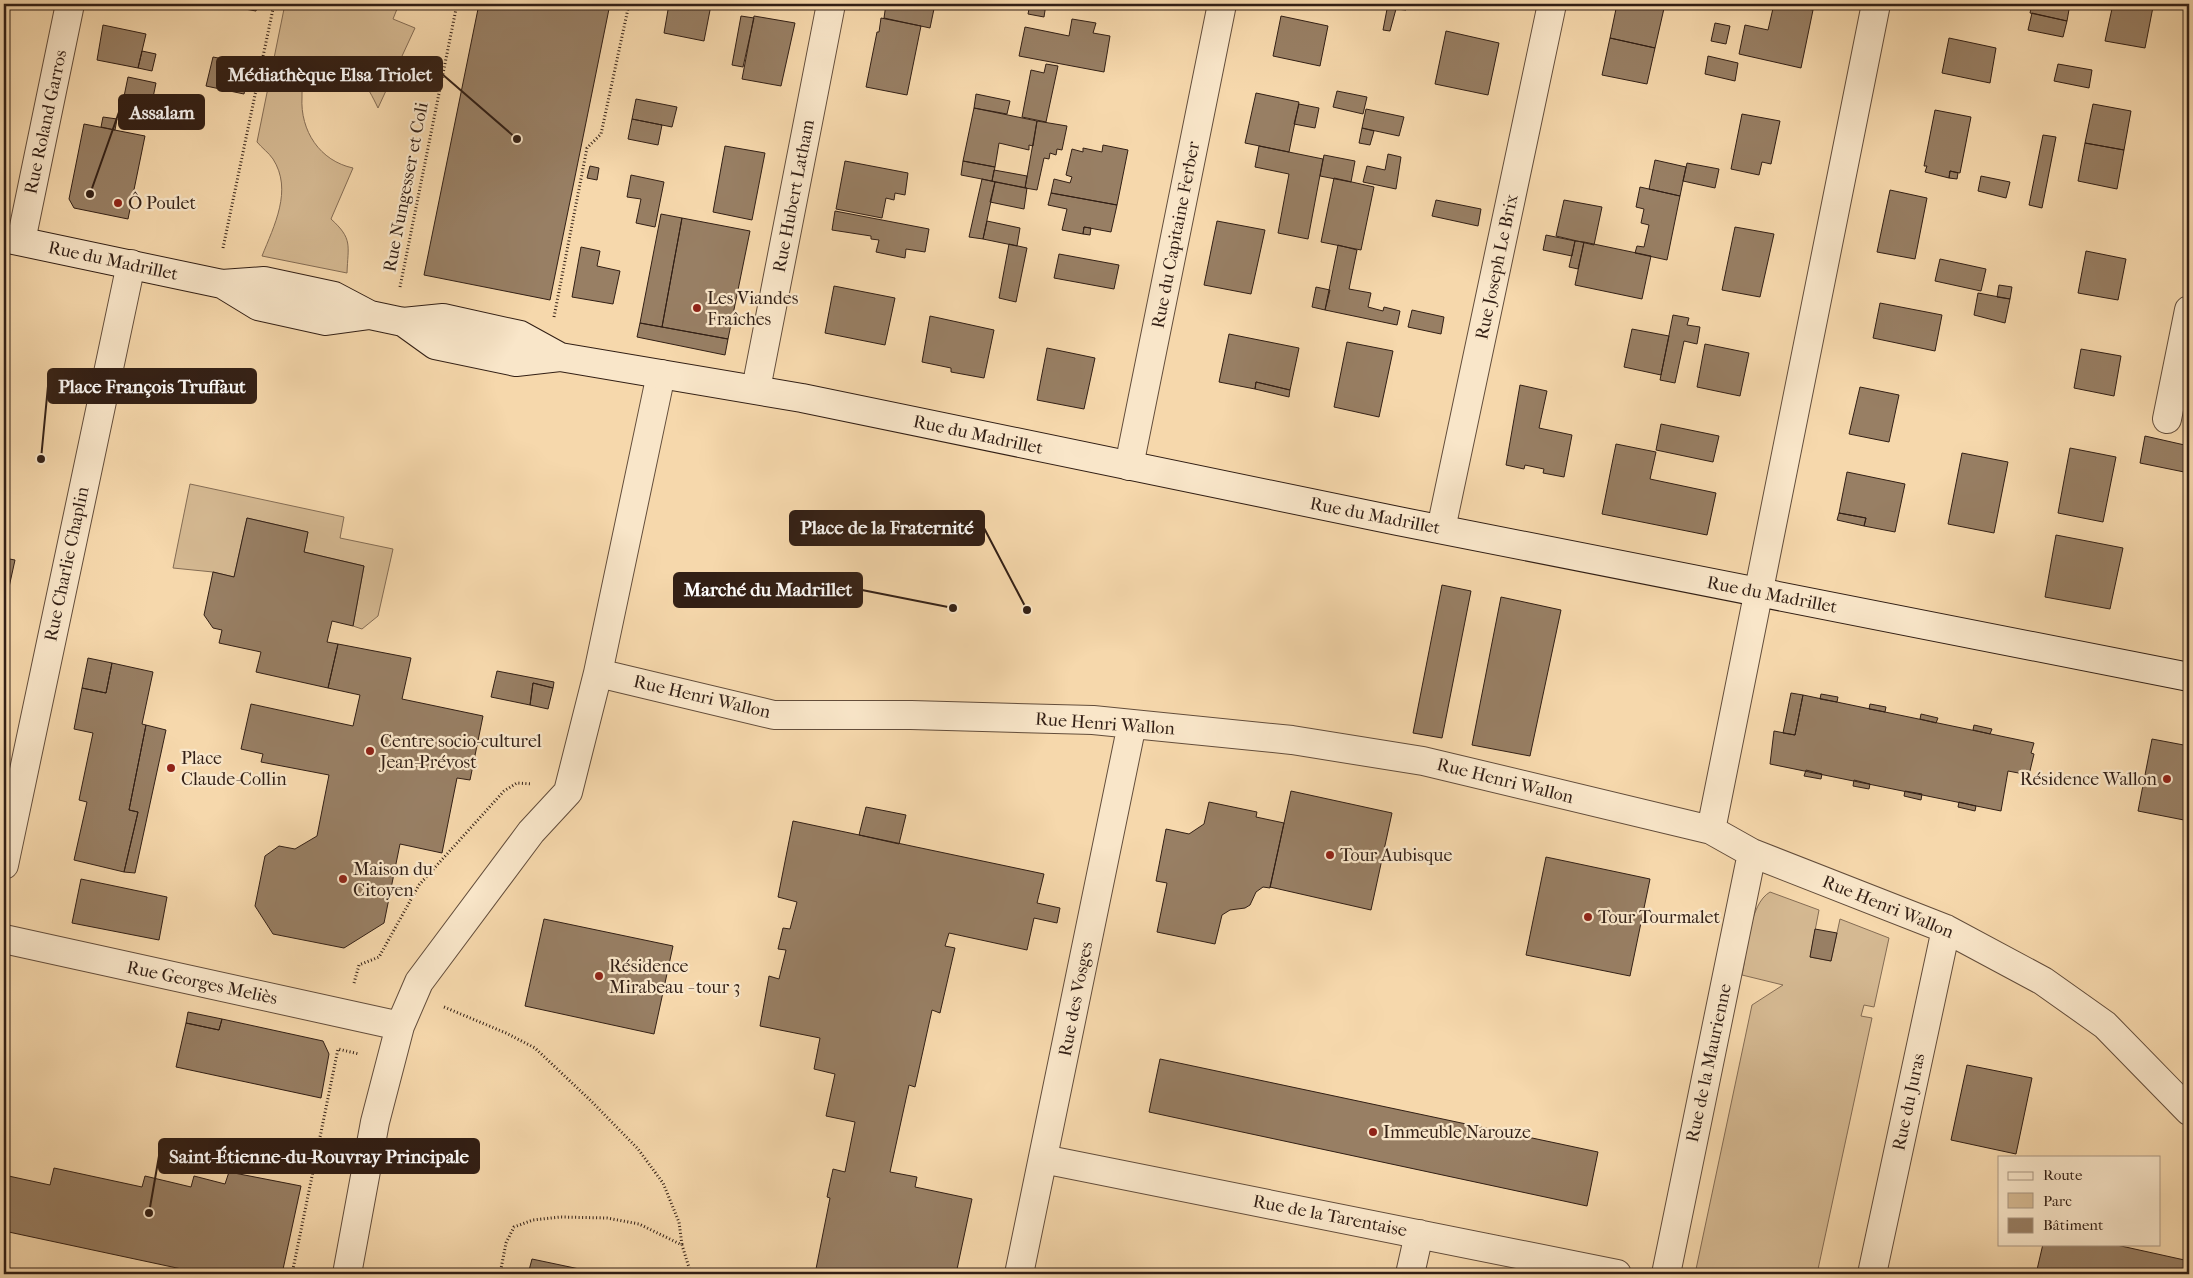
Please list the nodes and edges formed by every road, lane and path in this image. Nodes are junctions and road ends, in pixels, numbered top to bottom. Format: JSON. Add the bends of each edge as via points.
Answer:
{"nodes":[{"id":1,"x":70,"y":4,"type":"edge"},
{"id":2,"x":274,"y":4,"type":"edge"},
{"id":3,"x":457,"y":4,"type":"edge"},
{"id":4,"x":629,"y":4,"type":"edge"},
{"id":5,"x":831,"y":4,"type":"edge"},
{"id":6,"x":1222,"y":4,"type":"edge"},
{"id":7,"x":1552,"y":4,"type":"edge"},
{"id":8,"x":1876,"y":4,"type":"edge"},
{"id":9,"x":12,"y":239,"type":"edge"},
{"id":10,"x":223,"y":248,"type":"dead end"},
{"id":11,"x":131,"y":264,"type":"junction"},
{"id":12,"x":2189,"y":310,"type":"edge"},
{"id":13,"x":389,"y":319,"type":"junction"},
{"id":14,"x":552,"y":325,"type":"dead end"},
{"id":15,"x":661,"y":374,"type":"junction"},
{"id":16,"x":756,"y":389,"type":"junction"},
{"id":17,"x":2167,"y":419,"type":"dead end"},
{"id":18,"x":1129,"y":466,"type":"junction"},
{"id":19,"x":1441,"y":529,"type":"junction"},
{"id":20,"x":1759,"y":592,"type":"junction"},
{"id":21,"x":598,"y":673,"type":"junction"},
{"id":22,"x":2189,"y":677,"type":"edge"},
{"id":23,"x":1132,"y":724,"type":"junction"},
{"id":24,"x":535,"y":784,"type":"dead end"},
{"id":25,"x":1711,"y":830,"type":"junction"},
{"id":26,"x":1752,"y":852,"type":"junction"},
{"id":27,"x":4,"y":865,"type":"edge"},
{"id":28,"x":1946,"y":929,"type":"junction"},
{"id":29,"x":4,"y":939,"type":"edge"},
{"id":30,"x":440,"y":1006,"type":"dead end"},
{"id":31,"x":346,"y":1014,"type":"junction"},
{"id":32,"x":400,"y":1026,"type":"junction"},
{"id":33,"x":338,"y":1049,"type":"junction"},
{"id":34,"x":391,"y":1060,"type":"junction"},
{"id":35,"x":2189,"y":1111,"type":"edge"},
{"id":36,"x":1043,"y":1159,"type":"junction"},
{"id":37,"x":1419,"y":1234,"type":"junction"},
{"id":38,"x":682,"y":1246,"type":"junction"},
{"id":39,"x":292,"y":1274,"type":"edge"},
{"id":40,"x":347,"y":1274,"type":"edge"},
{"id":41,"x":500,"y":1274,"type":"edge"},
{"id":42,"x":691,"y":1274,"type":"edge"},
{"id":43,"x":1019,"y":1274,"type":"edge"},
{"id":44,"x":1410,"y":1274,"type":"edge"},
{"id":45,"x":1617,"y":1274,"type":"edge"},
{"id":46,"x":1666,"y":1274,"type":"edge"},
{"id":47,"x":1872,"y":1274,"type":"edge"}],
"edges":[{"from":1,"to":9,"type":"street","name":"Rue Roland Garros"},
{"from":2,"to":10,"type":"path"},
{"from":3,"to":13,"type":"path","name":"Rue Nungesser et Coli"},
{"from":4,"to":14,"type":"path","via":[[601,134],[587,148]]},
{"from":5,"to":16,"type":"street","name":"Rue Hubert Latham"},
{"from":6,"to":18,"type":"street","name":"Rue du Capitaine Ferber"},
{"from":7,"to":19,"type":"street","name":"Rue Joseph Le Brix"},
{"from":8,"to":20,"type":"street"},
{"from":9,"to":11,"type":"street","name":"Rue du Madrillet"},
{"from":11,"to":13,"type":"street","name":"Rue du Madrillet","via":[[222,284],[258,306],[326,320]]},
{"from":11,"to":27,"type":"street","name":"Rue Charlie Chaplin"},
{"from":12,"to":17,"type":"street"},
{"from":13,"to":15,"type":"street","name":"Rue du Madrillet","via":[[435,345],[516,362],[560,357]]},
{"from":15,"to":16,"type":"street","name":"Rue du Madrillet"},
{"from":15,"to":21,"type":"street"},
{"from":16,"to":18,"type":"street","name":"Rue du Madrillet"},
{"from":18,"to":19,"type":"street","name":"Rue du Madrillet"},
{"from":19,"to":20,"type":"street","name":"Rue du Madrillet"},
{"from":20,"to":22,"type":"street","name":"Rue du Madrillet"},
{"from":20,"to":25,"type":"street"},
{"from":21,"to":23,"type":"street","name":"Rue Henri Wallon","via":[[774,715],[1093,720]]},
{"from":21,"to":32,"type":"street","via":[[568,792],[531,832],[418,982]]},
{"from":23,"to":25,"type":"street","name":"Rue Henri Wallon","via":[[1292,740],[1423,761]]},
{"from":23,"to":36,"type":"street","name":"Rue des Vosges"},
{"from":24,"to":31,"type":"path","via":[[518,783],[504,791],[419,885],[379,957],[359,965]]},
{"from":25,"to":26,"type":"street","name":"Rue Henri Wallon"},
{"from":26,"to":28,"type":"street","name":"Rue Henri Wallon"},
{"from":26,"to":46,"type":"street","name":"Rue de la Maurienne"},
{"from":28,"to":35,"type":"street","name":"Rue Henri Wallon","via":[[2043,981],[2105,1024]]},
{"from":28,"to":47,"type":"street","name":"Rue du Juras"},
{"from":29,"to":31,"type":"street","name":"Rue Georges Meliès"},
{"from":30,"to":38,"type":"path","via":[[535,1048],[589,1099],[638,1149],[663,1183],[679,1222]]},
{"from":31,"to":32,"type":"street","name":"Rue Georges Meliès"},
{"from":31,"to":33,"type":"path"},
{"from":32,"to":34,"type":"street"},
{"from":33,"to":34,"type":"path"},
{"from":33,"to":39,"type":"path"},
{"from":34,"to":40,"type":"street","via":[[375,1122]]},
{"from":36,"to":37,"type":"street","name":"Rue de la Tarentaise"},
{"from":36,"to":43,"type":"street","name":"Rue des Vosges"},
{"from":37,"to":44,"type":"street"},
{"from":37,"to":45,"type":"street","name":"Rue de la Tarentaise"},
{"from":38,"to":41,"type":"path","via":[[631,1222],[560,1217],[533,1220],[514,1227],[506,1243]]},
{"from":38,"to":42,"type":"path"}]}
